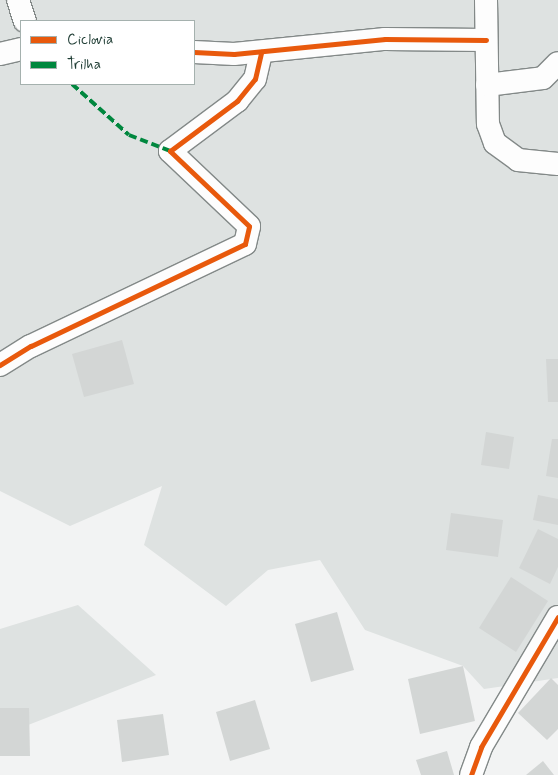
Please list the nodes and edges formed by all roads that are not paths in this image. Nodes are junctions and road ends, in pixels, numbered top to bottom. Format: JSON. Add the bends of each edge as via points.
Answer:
{"nodes":[{"id":1,"x":18,"y":0,"type":"edge"},
{"id":2,"x":486,"y":0,"type":"edge"},
{"id":3,"x":25,"y":20,"type":"edge"},
{"id":4,"x":486,"y":40,"type":"junction"},
{"id":5,"x":20,"y":49,"type":"edge"},
{"id":6,"x":195,"y":52,"type":"edge"},
{"id":7,"x":261,"y":52,"type":"junction"},
{"id":8,"x":0,"y":54,"type":"edge"},
{"id":9,"x":558,"y":63,"type":"edge"},
{"id":10,"x":487,"y":85,"type":"junction"},
{"id":11,"x":558,"y":164,"type":"edge"},
{"id":12,"x":0,"y":365,"type":"edge"},
{"id":13,"x":558,"y":617,"type":"edge"},
{"id":14,"x":471,"y":775,"type":"edge"}],
"edges":[{"from":1,"to":3,"type":"street"},
{"from":2,"to":4,"type":"street"},
{"from":4,"to":7,"type":"street","via":[[385,39]]},
{"from":4,"to":10,"type":"street"},
{"from":5,"to":8,"type":"street"},
{"from":6,"to":7,"type":"street"},
{"from":7,"to":12,"type":"street","via":[[255,79],[237,100],[170,151],[249,226],[245,244],[31,346]]},
{"from":9,"to":10,"type":"street","via":[[543,78]]},
{"from":10,"to":11,"type":"street","via":[[488,124],[495,143],[518,160]]},
{"from":13,"to":14,"type":"street","via":[[482,747]]}]}
